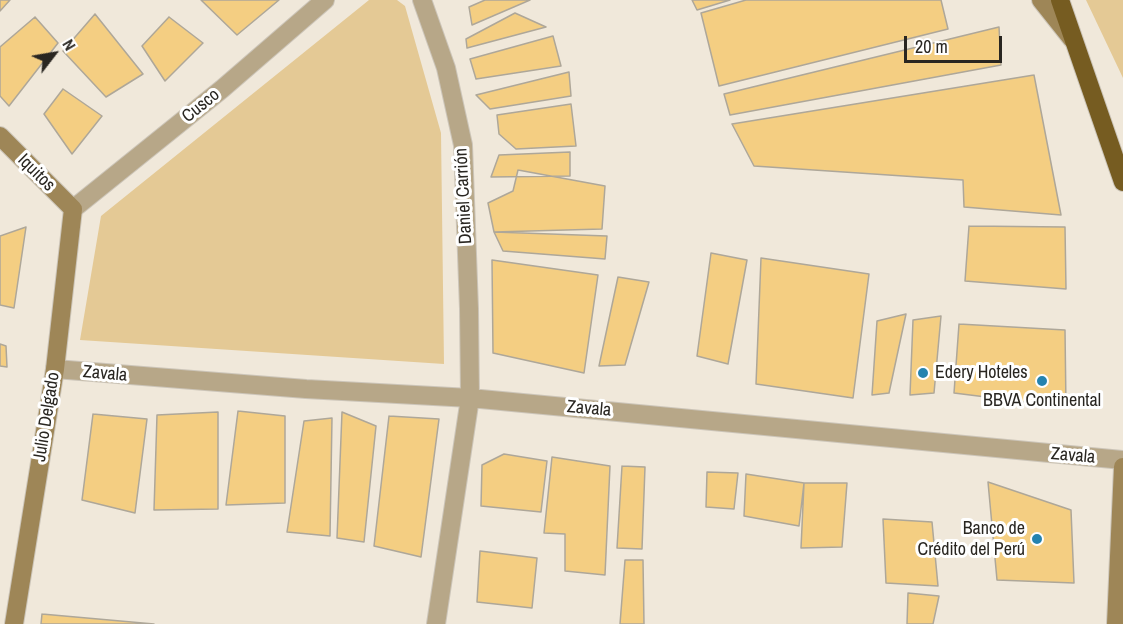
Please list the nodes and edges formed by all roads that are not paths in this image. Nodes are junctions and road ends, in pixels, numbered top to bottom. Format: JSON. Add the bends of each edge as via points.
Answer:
{"nodes":[{"id":1,"x":326,"y":0,"type":"edge"},
{"id":2,"x":422,"y":0,"type":"edge"},
{"id":3,"x":1041,"y":0,"type":"edge"},
{"id":4,"x":1060,"y":0,"type":"edge"},
{"id":5,"x":1076,"y":45,"type":"junction"},
{"id":6,"x":0,"y":136,"type":"edge"},
{"id":7,"x":1123,"y":182,"type":"edge"},
{"id":8,"x":73,"y":209,"type":"junction"},
{"id":9,"x":55,"y":369,"type":"junction"},
{"id":10,"x":470,"y":398,"type":"junction"},
{"id":11,"x":1123,"y":460,"type":"edge"},
{"id":12,"x":1123,"y":467,"type":"edge"},
{"id":13,"x":14,"y":624,"type":"edge"},
{"id":14,"x":436,"y":624,"type":"edge"},
{"id":15,"x":1116,"y":624,"type":"edge"}],
"edges":[{"from":1,"to":8,"type":"street","name":"Cusco"},
{"from":2,"to":10,"type":"street","name":"Daniel Carrión","via":[[446,68],[463,145]]},
{"from":3,"to":5,"type":"street"},
{"from":4,"to":5,"type":"highway"},
{"from":5,"to":7,"type":"highway"},
{"from":6,"to":8,"type":"street","name":"Iquitos"},
{"from":8,"to":9,"type":"street","name":"Julio Delgado"},
{"from":9,"to":10,"type":"street","name":"Zavala"},
{"from":9,"to":13,"type":"street","name":"Julio Delgado"},
{"from":10,"to":11,"type":"street","name":"Zavala"},
{"from":10,"to":14,"type":"street","name":"Daniel Carrión"},
{"from":12,"to":15,"type":"street"}]}
